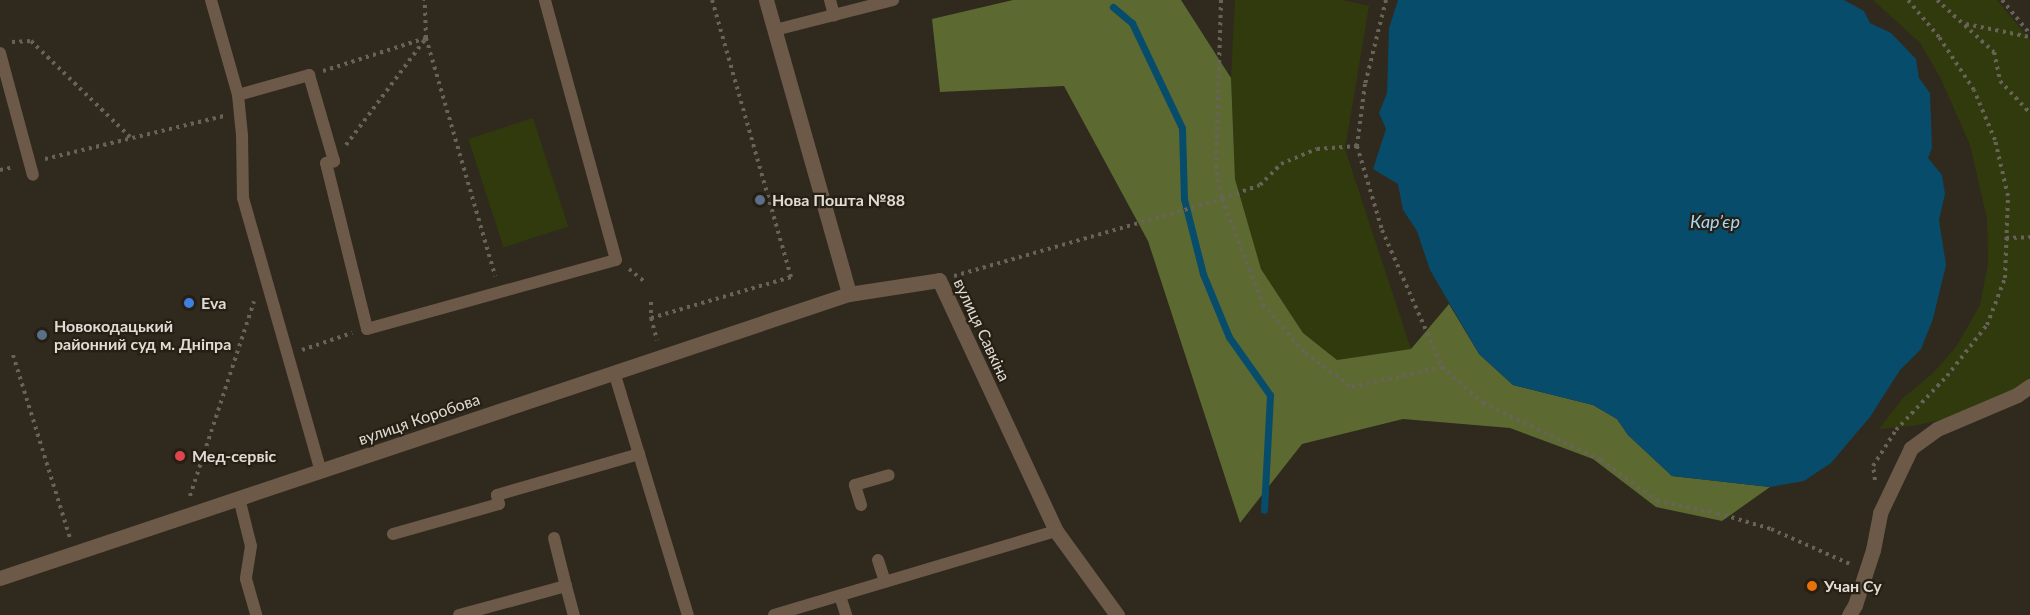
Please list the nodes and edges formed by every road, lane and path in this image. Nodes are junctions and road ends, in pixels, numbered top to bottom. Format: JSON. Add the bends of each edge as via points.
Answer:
{"nodes":[{"id":1,"x":211,"y":0,"type":"edge"},
{"id":2,"x":425,"y":0,"type":"edge"},
{"id":3,"x":545,"y":0,"type":"edge"},
{"id":4,"x":712,"y":0,"type":"edge"},
{"id":5,"x":766,"y":0,"type":"edge"},
{"id":6,"x":830,"y":0,"type":"edge"},
{"id":7,"x":893,"y":0,"type":"edge"},
{"id":8,"x":1221,"y":0,"type":"edge"},
{"id":9,"x":1386,"y":0,"type":"edge"},
{"id":10,"x":1908,"y":0,"type":"edge"},
{"id":11,"x":1937,"y":0,"type":"edge"},
{"id":12,"x":2002,"y":0,"type":"edge"},
{"id":13,"x":834,"y":15,"type":"junction"},
{"id":14,"x":1966,"y":24,"type":"junction"},
{"id":15,"x":775,"y":30,"type":"junction"},
{"id":16,"x":2030,"y":36,"type":"edge"},
{"id":17,"x":426,"y":38,"type":"junction"},
{"id":18,"x":10,"y":42,"type":"dead end"},
{"id":19,"x":0,"y":53,"type":"edge"},
{"id":20,"x":309,"y":75,"type":"junction"},
{"id":21,"x":238,"y":95,"type":"junction"},
{"id":22,"x":239,"y":112,"type":"junction"},
{"id":23,"x":2030,"y":113,"type":"edge"},
{"id":24,"x":131,"y":137,"type":"junction"},
{"id":25,"x":1357,"y":146,"type":"junction"},
{"id":26,"x":334,"y":161,"type":"junction"},
{"id":27,"x":31,"y":169,"type":"junction"},
{"id":28,"x":0,"y":170,"type":"edge"},
{"id":29,"x":1222,"y":199,"type":"junction"},
{"id":30,"x":2030,"y":237,"type":"edge"},
{"id":31,"x":2006,"y":238,"type":"junction"},
{"id":32,"x":264,"y":271,"type":"junction"},
{"id":33,"x":939,"y":280,"type":"junction"},
{"id":34,"x":500,"y":292,"type":"junction"},
{"id":35,"x":849,"y":294,"type":"junction"},
{"id":36,"x":651,"y":302,"type":"dead end"},
{"id":37,"x":651,"y":318,"type":"junction"},
{"id":38,"x":367,"y":329,"type":"junction"},
{"id":39,"x":288,"y":354,"type":"junction"},
{"id":40,"x":13,"y":355,"type":"dead end"},
{"id":41,"x":662,"y":356,"type":"junction"},
{"id":42,"x":1442,"y":367,"type":"junction"},
{"id":43,"x":614,"y":372,"type":"junction"},
{"id":44,"x":2030,"y":387,"type":"edge"},
{"id":45,"x":639,"y":454,"type":"junction"},
{"id":46,"x":321,"y":471,"type":"junction"},
{"id":47,"x":889,"y":475,"type":"dead end"},
{"id":48,"x":239,"y":498,"type":"junction"},
{"id":49,"x":861,"y":505,"type":"dead end"},
{"id":50,"x":1880,"y":513,"type":"junction"},
{"id":51,"x":183,"y":516,"type":"junction"},
{"id":52,"x":1056,"y":531,"type":"junction"},
{"id":53,"x":393,"y":534,"type":"dead end"},
{"id":54,"x":554,"y":538,"type":"dead end"},
{"id":55,"x":75,"y":553,"type":"junction"},
{"id":56,"x":878,"y":560,"type":"dead end"},
{"id":57,"x":1866,"y":570,"type":"junction"},
{"id":58,"x":0,"y":578,"type":"edge"},
{"id":59,"x":885,"y":582,"type":"junction"},
{"id":60,"x":566,"y":586,"type":"junction"},
{"id":61,"x":840,"y":596,"type":"junction"},
{"id":62,"x":256,"y":615,"type":"edge"},
{"id":63,"x":459,"y":615,"type":"edge"},
{"id":64,"x":574,"y":615,"type":"edge"},
{"id":65,"x":688,"y":615,"type":"edge"},
{"id":66,"x":774,"y":615,"type":"edge"},
{"id":67,"x":846,"y":615,"type":"edge"},
{"id":68,"x":1117,"y":615,"type":"edge"},
{"id":69,"x":1849,"y":615,"type":"edge"}],
"edges":[{"from":1,"to":21,"type":"lane"},
{"from":2,"to":17,"type":"path"},
{"from":3,"to":34,"type":"lane","via":[[616,260]]},
{"from":4,"to":37,"type":"path","via":[[791,277]]},
{"from":5,"to":15,"type":"street"},
{"from":6,"to":13,"type":"lane"},
{"from":7,"to":13,"type":"lane"},
{"from":8,"to":29,"type":"path","via":[[1216,172]]},
{"from":9,"to":25,"type":"path","via":[[1365,84]]},
{"from":10,"to":31,"type":"path","via":[[1939,37],[1974,90],[1995,140],[2008,196]]},
{"from":11,"to":14,"type":"path"},
{"from":12,"to":16,"type":"path"},
{"from":13,"to":15,"type":"lane"},
{"from":14,"to":16,"type":"path"},
{"from":14,"to":23,"type":"path","via":[[1994,52],[2000,81]]},
{"from":15,"to":35,"type":"street"},
{"from":17,"to":20,"type":"path"},
{"from":17,"to":26,"type":"path"},
{"from":17,"to":34,"type":"path"},
{"from":18,"to":24,"type":"path","via":[[31,41]]},
{"from":19,"to":27,"type":"lane"},
{"from":20,"to":21,"type":"lane"},
{"from":20,"to":26,"type":"lane"},
{"from":21,"to":22,"type":"lane"},
{"from":22,"to":24,"type":"path"},
{"from":22,"to":32,"type":"lane","via":[[243,198]]},
{"from":24,"to":27,"type":"path"},
{"from":25,"to":29,"type":"path","via":[[1317,149],[1281,164],[1260,185]]},
{"from":25,"to":42,"type":"path","via":[[1382,230]]},
{"from":26,"to":38,"type":"lane","via":[[326,163]]},
{"from":27,"to":28,"type":"path"},
{"from":29,"to":33,"type":"path"},
{"from":29,"to":42,"type":"path","via":[[1263,304],[1305,353],[1352,387]]},
{"from":30,"to":31,"type":"path"},
{"from":31,"to":50,"type":"path","via":[[2005,278],[1987,325],[1947,376],[1896,430],[1873,466]]},
{"from":32,"to":39,"type":"lane"},
{"from":32,"to":51,"type":"path"},
{"from":33,"to":35,"type":"street","name":"вулиця Савкіна"},
{"from":33,"to":52,"type":"street","name":"вулиця Савкіна"},
{"from":34,"to":38,"type":"lane"},
{"from":35,"to":41,"type":"street","name":"вулиця Коробова"},
{"from":36,"to":37,"type":"path"},
{"from":37,"to":41,"type":"path"},
{"from":38,"to":39,"type":"path"},
{"from":39,"to":46,"type":"lane"},
{"from":40,"to":55,"type":"path"},
{"from":41,"to":43,"type":"street","name":"вулиця Коробова"},
{"from":42,"to":57,"type":"path","via":[[1483,403],[1601,460],[1657,501],[1771,529]]},
{"from":43,"to":45,"type":"lane"},
{"from":43,"to":46,"type":"street","name":"вулиця Коробова"},
{"from":44,"to":50,"type":"street","via":[[1937,429],[1911,448]]},
{"from":45,"to":53,"type":"lane","via":[[497,495],[499,504]]},
{"from":45,"to":65,"type":"lane"},
{"from":46,"to":48,"type":"street","name":"вулиця Коробова"},
{"from":47,"to":49,"type":"lane","via":[[855,485]]},
{"from":48,"to":51,"type":"street","name":"вулиця Коробова"},
{"from":48,"to":62,"type":"lane","via":[[251,546],[246,579]]},
{"from":50,"to":57,"type":"street"},
{"from":51,"to":55,"type":"street","name":"вулиця Коробова"},
{"from":52,"to":59,"type":"lane"},
{"from":52,"to":68,"type":"street","name":"вулиця Савкіна"},
{"from":54,"to":60,"type":"lane"},
{"from":55,"to":58,"type":"street","name":"вулиця Коробова"},
{"from":56,"to":59,"type":"lane"},
{"from":57,"to":69,"type":"street"},
{"from":59,"to":61,"type":"lane"},
{"from":60,"to":63,"type":"lane"},
{"from":60,"to":64,"type":"lane"},
{"from":61,"to":66,"type":"lane"},
{"from":61,"to":67,"type":"lane"}]}
